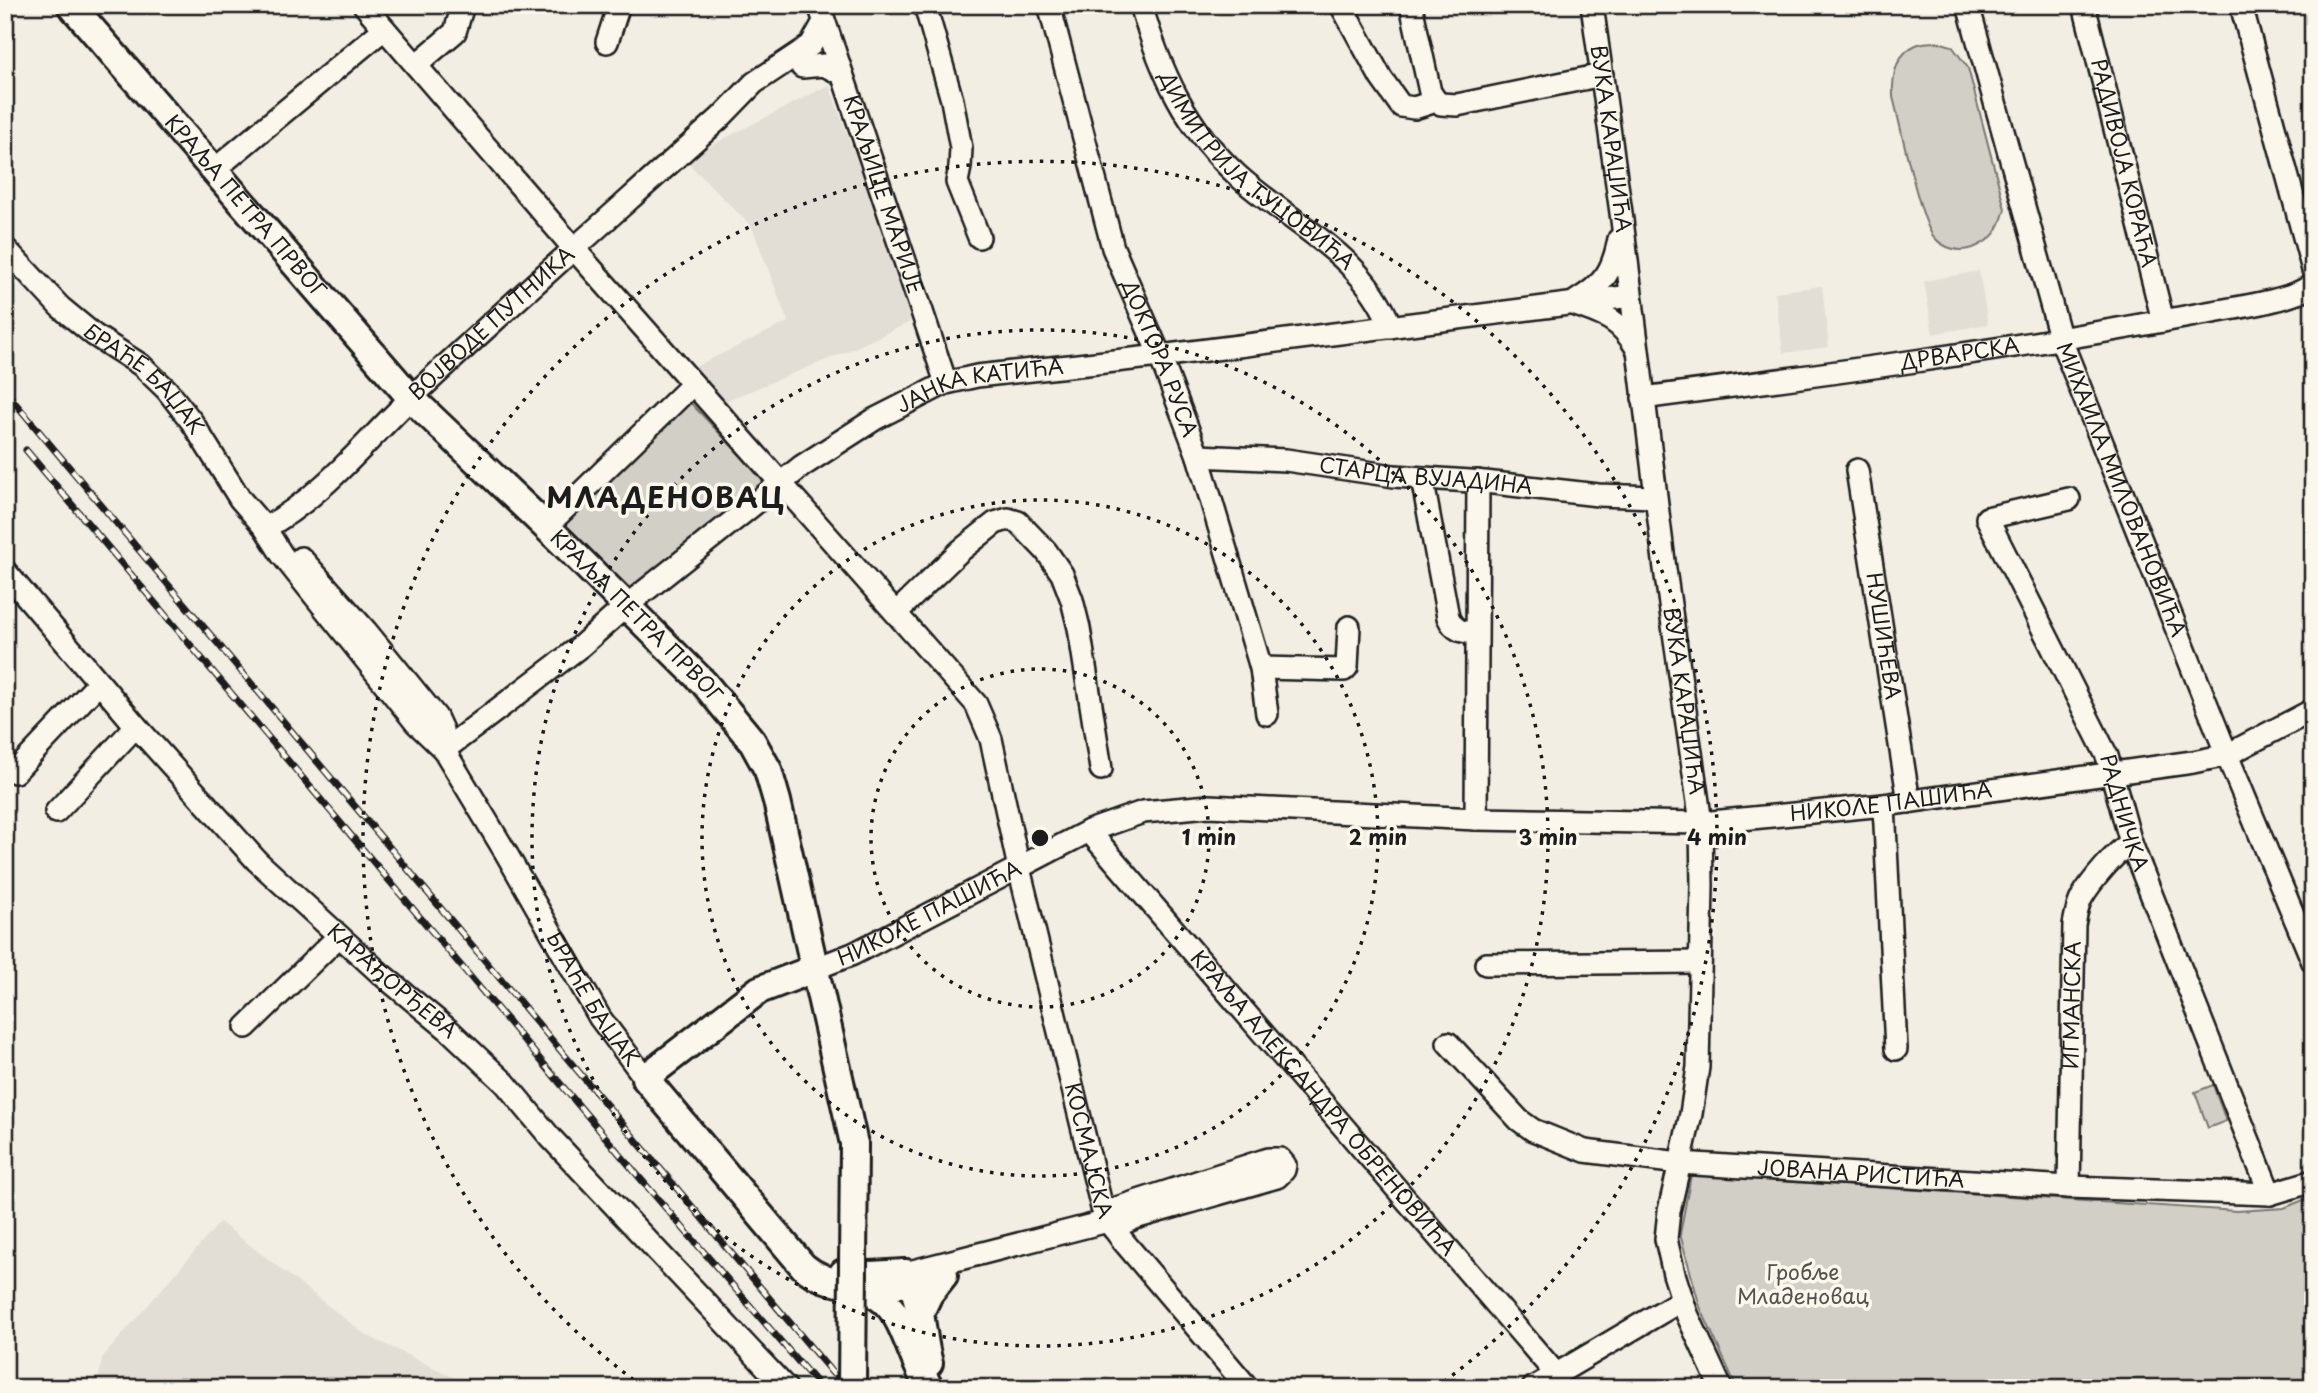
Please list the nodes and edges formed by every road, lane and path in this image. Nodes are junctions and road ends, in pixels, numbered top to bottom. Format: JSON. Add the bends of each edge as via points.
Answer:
{"nodes":[{"id":1,"x":71,"y":5,"type":"edge"},
{"id":2,"x":364,"y":5,"type":"edge"},
{"id":3,"x":463,"y":5,"type":"edge"},
{"id":4,"x":619,"y":5,"type":"edge"},
{"id":5,"x":925,"y":5,"type":"edge"},
{"id":6,"x":1049,"y":5,"type":"edge"},
{"id":7,"x":1142,"y":5,"type":"edge"},
{"id":8,"x":1341,"y":5,"type":"edge"},
{"id":9,"x":1411,"y":5,"type":"edge"},
{"id":10,"x":1592,"y":5,"type":"edge"},
{"id":11,"x":1968,"y":5,"type":"edge"},
{"id":12,"x":2084,"y":5,"type":"edge"},
{"id":13,"x":2241,"y":5,"type":"edge"},
{"id":14,"x":824,"y":20,"type":"edge"},
{"id":15,"x":384,"y":29,"type":"junction"},
{"id":16,"x":607,"y":42,"type":"dead end"},
{"id":17,"x":416,"y":65,"type":"junction"},
{"id":18,"x":802,"y":67,"type":"junction"},
{"id":19,"x":842,"y":74,"type":"junction"},
{"id":20,"x":1602,"y":75,"type":"junction"},
{"id":21,"x":1436,"y":101,"type":"junction"},
{"id":22,"x":720,"y":118,"type":"junction"},
{"id":23,"x":214,"y":170,"type":"junction"},
{"id":24,"x":1622,"y":220,"type":"junction"},
{"id":25,"x":979,"y":237,"type":"dead end"},
{"id":26,"x":5,"y":248,"type":"edge"},
{"id":27,"x":574,"y":248,"type":"junction"},
{"id":28,"x":2313,"y":270,"type":"edge"},
{"id":29,"x":2313,"y":284,"type":"edge"},
{"id":30,"x":1631,"y":296,"type":"junction"},
{"id":31,"x":1571,"y":303,"type":"junction"},
{"id":32,"x":2163,"y":321,"type":"junction"},
{"id":33,"x":1391,"y":327,"type":"junction"},
{"id":34,"x":2061,"y":340,"type":"junction"},
{"id":35,"x":1637,"y":349,"type":"junction"},
{"id":36,"x":1160,"y":356,"type":"junction"},
{"id":37,"x":946,"y":383,"type":"junction"},
{"id":38,"x":692,"y":384,"type":"junction"},
{"id":39,"x":411,"y":398,"type":"junction"},
{"id":40,"x":1643,"y":398,"type":"junction"},
{"id":41,"x":1198,"y":456,"type":"junction"},
{"id":42,"x":1857,"y":470,"type":"dead end"},
{"id":43,"x":1422,"y":478,"type":"junction"},
{"id":44,"x":1478,"y":481,"type":"junction"},
{"id":45,"x":779,"y":482,"type":"junction"},
{"id":46,"x":1656,"y":497,"type":"junction"},
{"id":47,"x":2069,"y":499,"type":"dead end"},
{"id":48,"x":545,"y":527,"type":"junction"},
{"id":49,"x":265,"y":528,"type":"junction"},
{"id":50,"x":5,"y":570,"type":"edge"},
{"id":51,"x":626,"y":606,"type":"junction"},
{"id":52,"x":897,"y":612,"type":"junction"},
{"id":53,"x":1349,"y":627,"type":"dead end"},
{"id":54,"x":1476,"y":633,"type":"junction"},
{"id":55,"x":1261,"y":668,"type":"junction"},
{"id":56,"x":99,"y":683,"type":"junction"},
{"id":57,"x":2313,"y":710,"type":"edge"},
{"id":58,"x":1267,"y":713,"type":"dead end"},
{"id":59,"x":136,"y":726,"type":"junction"},
{"id":60,"x":444,"y":750,"type":"junction"},
{"id":61,"x":2227,"y":755,"type":"junction"},
{"id":62,"x":1101,"y":769,"type":"dead end"},
{"id":63,"x":16,"y":772,"type":"dead end"},
{"id":64,"x":2113,"y":774,"type":"junction"},
{"id":65,"x":1909,"y":802,"type":"junction"},
{"id":66,"x":1884,"y":806,"type":"junction"},
{"id":67,"x":56,"y":812,"type":"dead end"},
{"id":68,"x":1476,"y":819,"type":"junction"},
{"id":69,"x":1701,"y":823,"type":"junction"},
{"id":70,"x":1089,"y":831,"type":"junction"},
{"id":71,"x":2131,"y":843,"type":"junction"},
{"id":72,"x":1018,"y":869,"type":"junction"},
{"id":73,"x":339,"y":936,"type":"junction"},
{"id":74,"x":1700,"y":962,"type":"junction"},
{"id":75,"x":2313,"y":962,"type":"edge"},
{"id":76,"x":1486,"y":964,"type":"dead end"},
{"id":77,"x":814,"y":969,"type":"junction"},
{"id":78,"x":247,"y":1027,"type":"dead end"},
{"id":79,"x":1448,"y":1042,"type":"dead end"},
{"id":80,"x":1896,"y":1049,"type":"dead end"},
{"id":81,"x":645,"y":1078,"type":"junction"},
{"id":82,"x":1679,"y":1163,"type":"junction"},
{"id":83,"x":2313,"y":1181,"type":"edge"},
{"id":84,"x":2069,"y":1187,"type":"junction"},
{"id":85,"x":2270,"y":1194,"type":"junction"},
{"id":86,"x":1108,"y":1220,"type":"junction"},
{"id":87,"x":1021,"y":1244,"type":"junction"},
{"id":88,"x":798,"y":1258,"type":"junction"},
{"id":89,"x":944,"y":1275,"type":"junction"},
{"id":90,"x":905,"y":1281,"type":"junction"},
{"id":91,"x":861,"y":1287,"type":"junction"},
{"id":92,"x":1682,"y":1300,"type":"junction"},
{"id":93,"x":909,"y":1319,"type":"junction"},
{"id":94,"x":1556,"y":1374,"type":"junction"},
{"id":95,"x":786,"y":1388,"type":"edge"},
{"id":96,"x":852,"y":1388,"type":"edge"},
{"id":97,"x":930,"y":1388,"type":"edge"},
{"id":98,"x":937,"y":1388,"type":"edge"},
{"id":99,"x":1248,"y":1388,"type":"edge"},
{"id":100,"x":1533,"y":1388,"type":"edge"},
{"id":101,"x":1721,"y":1388,"type":"edge"}],
"edges":[{"from":1,"to":23,"type":"main road","name":"КРАЉА ПЕТРА ПРВОГ"},
{"from":2,"to":15,"type":"street"},
{"from":3,"to":17,"type":"street","via":[[455,32]]},
{"from":4,"to":16,"type":"street"},
{"from":5,"to":25,"type":"street","via":[[961,148],[957,182]]},
{"from":6,"to":36,"type":"street","name":"ДОКТОРА РУСА","via":[[1113,248]]},
{"from":7,"to":33,"type":"street","name":"ДИМИТРИЈА ТУЦОВИЋА","via":[[1167,81],[1200,136],[1255,191],[1344,257],[1374,295]]},
{"from":8,"to":21,"type":"street","via":[[1401,106],[1414,108]]},
{"from":9,"to":21,"type":"street","via":[[1430,92]]},
{"from":10,"to":20,"type":"street","name":"ВУКА КАРАЏИЋА"},
{"from":11,"to":34,"type":"street","name":"МИХАИЛА МИЛОВАНОВИЋА"},
{"from":12,"to":32,"type":"street","name":"РАДИВОЈА КОРАЋА"},
{"from":13,"to":28,"type":"street"},
{"from":14,"to":18,"type":"street","name":"ВОЈВОДЕ ПУТНИКА","via":[[823,45]]},
{"from":14,"to":19,"type":"street","name":"КРАЉИЦЕ МАРИЈЕ"},
{"from":14,"to":22,"type":"street","name":"ВОЈВОДЕ ПУТНИКА","via":[[811,45],[754,83]]},
{"from":15,"to":17,"type":"street"},
{"from":15,"to":23,"type":"street"},
{"from":17,"to":27,"type":"street"},
{"from":18,"to":19,"type":"street","via":[[824,65]]},
{"from":18,"to":22,"type":"street","name":"ВОЈВОДЕ ПУТНИКА"},
{"from":19,"to":37,"type":"street","name":"КРАЉИЦЕ МАРИЈЕ"},
{"from":20,"to":21,"type":"street","via":[[1457,104]]},
{"from":20,"to":24,"type":"street","name":"ВУКА КАРАЏИЋА"},
{"from":22,"to":27,"type":"street","name":"ВОЈВОДЕ ПУТНИКА"},
{"from":23,"to":39,"type":"main road","name":"КРАЉА ПЕТРА ПРВОГ"},
{"from":24,"to":30,"type":"street","name":"ВУКА КАРАЏИЋА"},
{"from":24,"to":31,"type":"street","via":[[1613,266],[1602,283]]},
{"from":26,"to":49,"type":"street","name":"БРАЋЕ БАЏАК","via":[[67,313],[141,365],[167,390],[240,499]]},
{"from":27,"to":38,"type":"street"},
{"from":27,"to":39,"type":"street","name":"ВОЈВОДЕ ПУТНИКА"},
{"from":29,"to":32,"type":"street","name":"ДРВАРСКА","via":[[2269,301]]},
{"from":30,"to":31,"type":"street","name":"ЈАНКА КАТИЋА"},
{"from":30,"to":35,"type":"street","name":"ВУКА КАРАЏИЋА"},
{"from":31,"to":33,"type":"street","name":"ЈАНКА КАТИЋА"},
{"from":31,"to":35,"type":"street","via":[[1621,325]]},
{"from":32,"to":34,"type":"street","name":"ДРВАРСКА"},
{"from":33,"to":36,"type":"street","name":"ЈАНКА КАТИЋА"},
{"from":34,"to":40,"type":"street","name":"ДРВАРСКА"},
{"from":34,"to":61,"type":"street","name":"МИХАИЛА МИЛОВАНОВИЋА"},
{"from":35,"to":40,"type":"street","name":"ВУКА КАРАЏИЋА"},
{"from":36,"to":37,"type":"street","name":"ЈАНКА КАТИЋА"},
{"from":36,"to":41,"type":"street","name":"ДОКТОРА РУСА"},
{"from":37,"to":45,"type":"street","name":"ЈАНКА КАТИЋА","via":[[852,433]]},
{"from":38,"to":45,"type":"street"},
{"from":38,"to":48,"type":"street"},
{"from":39,"to":48,"type":"main road","name":"КРАЉА ПЕТРА ПРВОГ"},
{"from":39,"to":49,"type":"street","name":"ВОЈВОДЕ ПУТНИКА","via":[[299,507]]},
{"from":40,"to":46,"type":"street","name":"ВУКА КАРАЏИЋА"},
{"from":41,"to":43,"type":"street","name":"СТАРЦА ВУЈАДИНА","via":[[1286,460]]},
{"from":41,"to":55,"type":"street","name":"ДОКТОРА РУСА"},
{"from":42,"to":65,"type":"street","name":"НУШИЋЕВА"},
{"from":43,"to":44,"type":"street","name":"СТАРЦА ВУЈАДИНА"},
{"from":43,"to":54,"type":"street","via":[[1448,617],[1458,631]]},
{"from":44,"to":46,"type":"street","name":"СТАРЦА ВУЈАДИНА"},
{"from":44,"to":54,"type":"street"},
{"from":45,"to":51,"type":"street","name":"ЈАНКА КАТИЋА"},
{"from":45,"to":52,"type":"street"},
{"from":46,"to":69,"type":"street","name":"ВУКА КАРАЏИЋА"},
{"from":47,"to":64,"type":"street","name":"РАДНИЧКА","via":[[1987,518]]},
{"from":48,"to":51,"type":"main road","name":"КРАЉА ПЕТРА ПРВОГ"},
{"from":49,"to":60,"type":"street","name":"БРАЋЕ БАЏАК","via":[[416,723]]},
{"from":50,"to":56,"type":"street","name":"КАРАЂОРЂЕВА"},
{"from":51,"to":60,"type":"street","name":"ЈАНКА КАТИЋА","via":[[535,683]]},
{"from":51,"to":77,"type":"main road","name":"КРАЉА ПЕТРА ПРВОГ","via":[[704,682],[752,740],[768,770]]},
{"from":52,"to":62,"type":"street","via":[[995,523],[1018,522],[1062,574],[1072,600]]},
{"from":52,"to":72,"type":"street","via":[[982,714]]},
{"from":53,"to":55,"type":"street","via":[[1344,670]]},
{"from":54,"to":68,"type":"street"},
{"from":55,"to":58,"type":"street","name":"ДОКТОРА РУСА"},
{"from":56,"to":59,"type":"street","name":"КАРАЂОРЂЕВА"},
{"from":56,"to":63,"type":"street"},
{"from":57,"to":61,"type":"street","name":"НИКОЛЕ ПАШИЋА"},
{"from":59,"to":67,"type":"street"},
{"from":59,"to":73,"type":"street","name":"КАРАЂОРЂЕВА","via":[[257,861]]},
{"from":60,"to":81,"type":"street","name":"БРАЋЕ БАЏАК","via":[[600,1017]]},
{"from":61,"to":64,"type":"street","name":"НИКОЛЕ ПАШИЋА"},
{"from":61,"to":75,"type":"street","name":"МИХАИЛА МИЛОВАНОВИЋА"},
{"from":64,"to":65,"type":"street","name":"НИКОЛЕ ПАШИЋА"},
{"from":64,"to":71,"type":"street","name":"РАДНИЧКА"},
{"from":65,"to":66,"type":"street","name":"НИКОЛЕ ПАШИЋА"},
{"from":66,"to":69,"type":"street","name":"НИКОЛЕ ПАШИЋА"},
{"from":66,"to":80,"type":"street"},
{"from":68,"to":69,"type":"street","name":"НИКОЛЕ ПАШИЋА"},
{"from":68,"to":70,"type":"street","name":"НИКОЛЕ ПАШИЋА","via":[[1209,806],[1143,812]]},
{"from":69,"to":74,"type":"street","name":"ВУКА КАРАЏИЋА"},
{"from":70,"to":72,"type":"street","name":"НИКОЛЕ ПАШИЋА"},
{"from":70,"to":94,"type":"street","name":"КРАЉА АЛЕКСАНДРА ОБРЕНОВИЋА"},
{"from":71,"to":84,"type":"street","name":"ИГМАНСКА","via":[[2091,885],[2074,925]]},
{"from":71,"to":85,"type":"street","name":"РАДНИЧКА"},
{"from":72,"to":77,"type":"street","name":"НИКОЛЕ ПАШИЋА","via":[[853,954]]},
{"from":72,"to":86,"type":"street","name":"КОСМАЈСКА"},
{"from":73,"to":78,"type":"street"},
{"from":73,"to":95,"type":"street","name":"КАРАЂОРЂЕВА","via":[[505,1083]]},
{"from":74,"to":76,"type":"street"},
{"from":74,"to":82,"type":"street","name":"ВУКА КАРАЏИЋА","via":[[1698,1066]]},
{"from":77,"to":81,"type":"main road","name":"НИКОЛЕ ПАШИЋА","via":[[759,990]]},
{"from":77,"to":96,"type":"main road","name":"КРАЉА ПЕТРА ПРВОГ","bridge":true,"via":[[854,1144]]},
{"from":79,"to":82,"type":"street","name":"ЈОВАНА РИСТИЋА","via":[[1533,1130],[1585,1150]]},
{"from":81,"to":88,"type":"main road","name":"БРАЋЕ БАЏАК"},
{"from":82,"to":84,"type":"street","name":"ЈОВАНА РИСТИЋА"},
{"from":82,"to":92,"type":"street","name":"ВУКА КАРАЏИЋА","via":[[1666,1239]]},
{"from":83,"to":85,"type":"street","name":"ЈОВАНА РИСТИЋА"},
{"from":84,"to":85,"type":"street","name":"ЈОВАНА РИСТИЋА"},
{"from":86,"to":86,"type":"street","via":[[1135,1218],[1277,1177],[1285,1166],[1280,1159],[1268,1159]]},
{"from":86,"to":87,"type":"street"},
{"from":86,"to":99,"type":"street","name":"КОСМАЈСКА"},
{"from":87,"to":89,"type":"street","via":[[1002,1256]]},
{"from":87,"to":90,"type":"street"},
{"from":88,"to":90,"type":"main road","via":[[852,1274]]},
{"from":88,"to":91,"type":"main road","name":"БРАЋЕ БАЏАК","via":[[818,1277]]},
{"from":89,"to":90,"type":"street"},
{"from":89,"to":93,"type":"main road"},
{"from":90,"to":91,"type":"street"},
{"from":90,"to":93,"type":"main road","via":[[897,1305]]},
{"from":91,"to":93,"type":"main road","name":"БРАЋЕ БАЏАК"},
{"from":92,"to":94,"type":"street"},
{"from":92,"to":101,"type":"street","name":"ВУКА КАРАЏИЋА"},
{"from":93,"to":97,"type":"main road","name":"БРАЋЕ БАЏАК","via":[[915,1362]]},
{"from":93,"to":98,"type":"main road","via":[[922,1336]]},
{"from":94,"to":100,"type":"street"}]}
